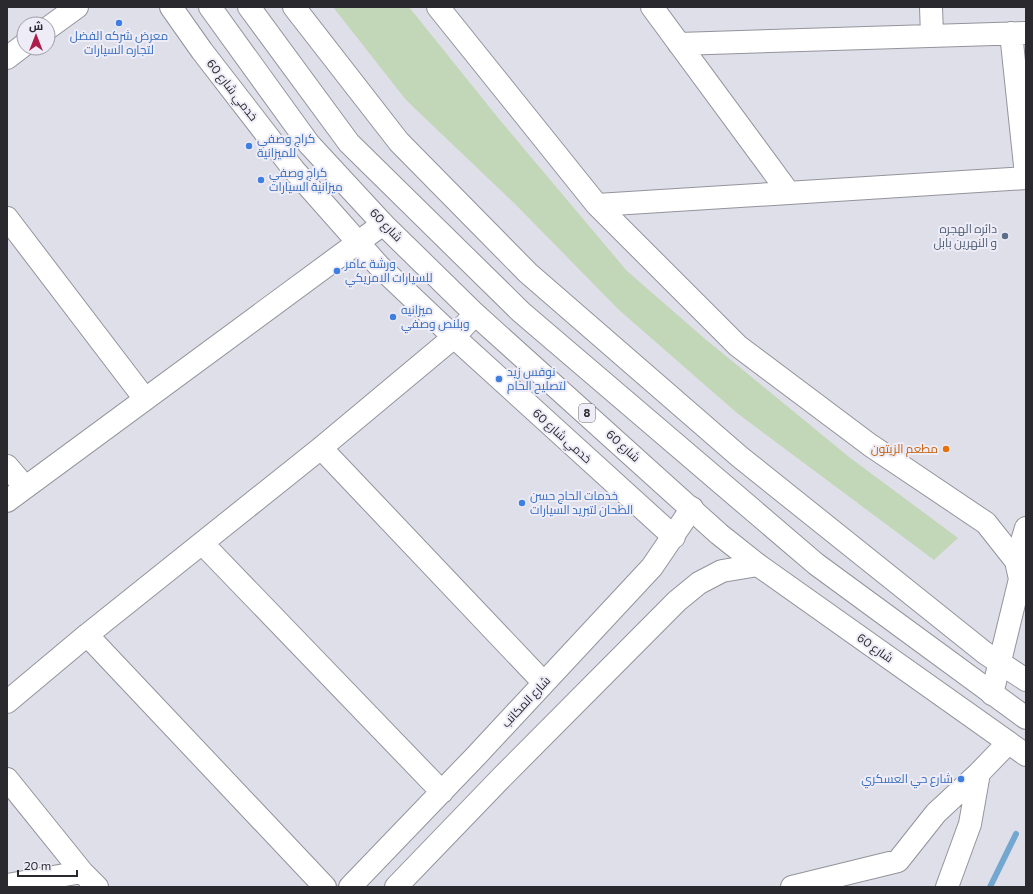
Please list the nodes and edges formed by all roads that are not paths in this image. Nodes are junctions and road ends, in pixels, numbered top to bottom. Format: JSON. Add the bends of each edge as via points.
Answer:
{"nodes":[{"id":1,"x":77,"y":7,"type":"edge"},
{"id":2,"x":171,"y":7,"type":"edge"},
{"id":3,"x":210,"y":7,"type":"edge"},
{"id":4,"x":249,"y":7,"type":"edge"},
{"id":5,"x":294,"y":7,"type":"edge"},
{"id":6,"x":438,"y":7,"type":"edge"},
{"id":7,"x":652,"y":7,"type":"edge"},
{"id":8,"x":931,"y":7,"type":"edge"},
{"id":9,"x":56,"y":22,"type":"edge"},
{"id":10,"x":1019,"y":33,"type":"edge"},
{"id":11,"x":932,"y":35,"type":"junction"},
{"id":12,"x":679,"y":44,"type":"junction"},
{"id":13,"x":16,"y":52,"type":"edge"},
{"id":14,"x":7,"y":58,"type":"edge"},
{"id":15,"x":1026,"y":176,"type":"edge"},
{"id":16,"x":788,"y":193,"type":"junction"},
{"id":17,"x":597,"y":205,"type":"junction"},
{"id":18,"x":7,"y":218,"type":"edge"},
{"id":19,"x":383,"y":224,"type":"junction"},
{"id":20,"x":358,"y":242,"type":"junction"},
{"id":21,"x":475,"y":314,"type":"junction"},
{"id":22,"x":454,"y":337,"type":"junction"},
{"id":23,"x":145,"y":399,"type":"junction"},
{"id":24,"x":321,"y":448,"type":"junction"},
{"id":25,"x":7,"y":466,"type":"edge"},
{"id":26,"x":25,"y":487,"type":"junction"},
{"id":27,"x":7,"y":501,"type":"edge"},
{"id":28,"x":692,"y":508,"type":"junction"},
{"id":29,"x":1026,"y":528,"type":"edge"},
{"id":30,"x":674,"y":537,"type":"junction"},
{"id":31,"x":202,"y":544,"type":"junction"},
{"id":32,"x":1016,"y":562,"type":"junction"},
{"id":33,"x":758,"y":565,"type":"junction"},
{"id":34,"x":87,"y":635,"type":"junction"},
{"id":35,"x":999,"y":662,"type":"junction"},
{"id":36,"x":1026,"y":680,"type":"edge"},
{"id":37,"x":544,"y":683,"type":"junction"},
{"id":38,"x":992,"y":694,"type":"junction"},
{"id":39,"x":7,"y":702,"type":"edge"},
{"id":40,"x":1026,"y":718,"type":"edge"},
{"id":41,"x":1008,"y":743,"type":"junction"},
{"id":42,"x":1026,"y":754,"type":"edge"},
{"id":43,"x":979,"y":773,"type":"junction"},
{"id":44,"x":7,"y":779,"type":"edge"},
{"id":45,"x":442,"y":792,"type":"junction"},
{"id":46,"x":90,"y":880,"type":"edge"},
{"id":47,"x":7,"y":885,"type":"edge"},
{"id":48,"x":325,"y":887,"type":"edge"},
{"id":49,"x":350,"y":887,"type":"edge"},
{"id":50,"x":396,"y":887,"type":"edge"},
{"id":51,"x":792,"y":887,"type":"edge"},
{"id":52,"x":947,"y":887,"type":"edge"}],
"edges":[{"from":1,"to":9,"type":"main road"},
{"from":2,"to":20,"type":"main road","name":"خدمي شارع 60","via":[[202,52],[294,170]]},
{"from":3,"to":19,"type":"main road","name":"شارع 60","number":"8","via":[[309,144]]},
{"from":4,"to":38,"type":"main road","via":[[349,143],[521,312],[816,564]]},
{"from":5,"to":35,"type":"main road","via":[[399,142],[528,273],[740,457]]},
{"from":6,"to":17,"type":"main road"},
{"from":7,"to":12,"type":"main road"},
{"from":8,"to":11,"type":"main road"},
{"from":10,"to":11,"type":"main road"},
{"from":10,"to":15,"type":"main road"},
{"from":11,"to":12,"type":"main road"},
{"from":12,"to":16,"type":"main road"},
{"from":13,"to":14,"type":"main road"},
{"from":15,"to":16,"type":"main road"},
{"from":16,"to":17,"type":"main road"},
{"from":17,"to":32,"type":"main road","via":[[738,346],[870,445],[986,523]]},
{"from":18,"to":23,"type":"main road"},
{"from":19,"to":20,"type":"main road"},
{"from":19,"to":21,"type":"main road","name":"شارع 60","number":"8"},
{"from":20,"to":22,"type":"main road","name":"خدمي شارع 60","via":[[379,266]]},
{"from":20,"to":23,"type":"main road"},
{"from":21,"to":22,"type":"main road"},
{"from":21,"to":28,"type":"main road","name":"شارع 60","number":"8"},
{"from":22,"to":24,"type":"main road"},
{"from":22,"to":30,"type":"main road","name":"خدمي شارع 60"},
{"from":23,"to":26,"type":"main road"},
{"from":24,"to":31,"type":"main road"},
{"from":24,"to":37,"type":"main road"},
{"from":25,"to":26,"type":"main road"},
{"from":26,"to":27,"type":"main road"},
{"from":28,"to":30,"type":"main road","name":"شارع المکاتب"},
{"from":28,"to":33,"type":"main road","name":"شارع 60","number":"8","via":[[719,534]]},
{"from":29,"to":32,"type":"main road"},
{"from":30,"to":37,"type":"main road","name":"شارع المکاتب","via":[[652,567]]},
{"from":31,"to":34,"type":"main road"},
{"from":31,"to":45,"type":"main road"},
{"from":32,"to":35,"type":"main road","via":[[1020,580]]},
{"from":33,"to":41,"type":"main road","name":"شارع 60","number":"8"},
{"from":33,"to":50,"type":"main road","via":[[722,571],[699,583],[677,601]]},
{"from":34,"to":39,"type":"main road"},
{"from":34,"to":48,"type":"main road"},
{"from":35,"to":36,"type":"main road"},
{"from":35,"to":38,"type":"main road"},
{"from":37,"to":45,"type":"main road","name":"شارع المکاتب"},
{"from":38,"to":40,"type":"main road"},
{"from":41,"to":42,"type":"main road","name":"شارع 60","number":"8"},
{"from":41,"to":43,"type":"main road"},
{"from":43,"to":51,"type":"main road","via":[[936,813],[898,860]]},
{"from":43,"to":52,"type":"main road","via":[[970,824]]},
{"from":44,"to":46,"type":"main road"},
{"from":45,"to":49,"type":"main road","name":"شارع المکاتب"},
{"from":46,"to":47,"type":"main road"}]}
